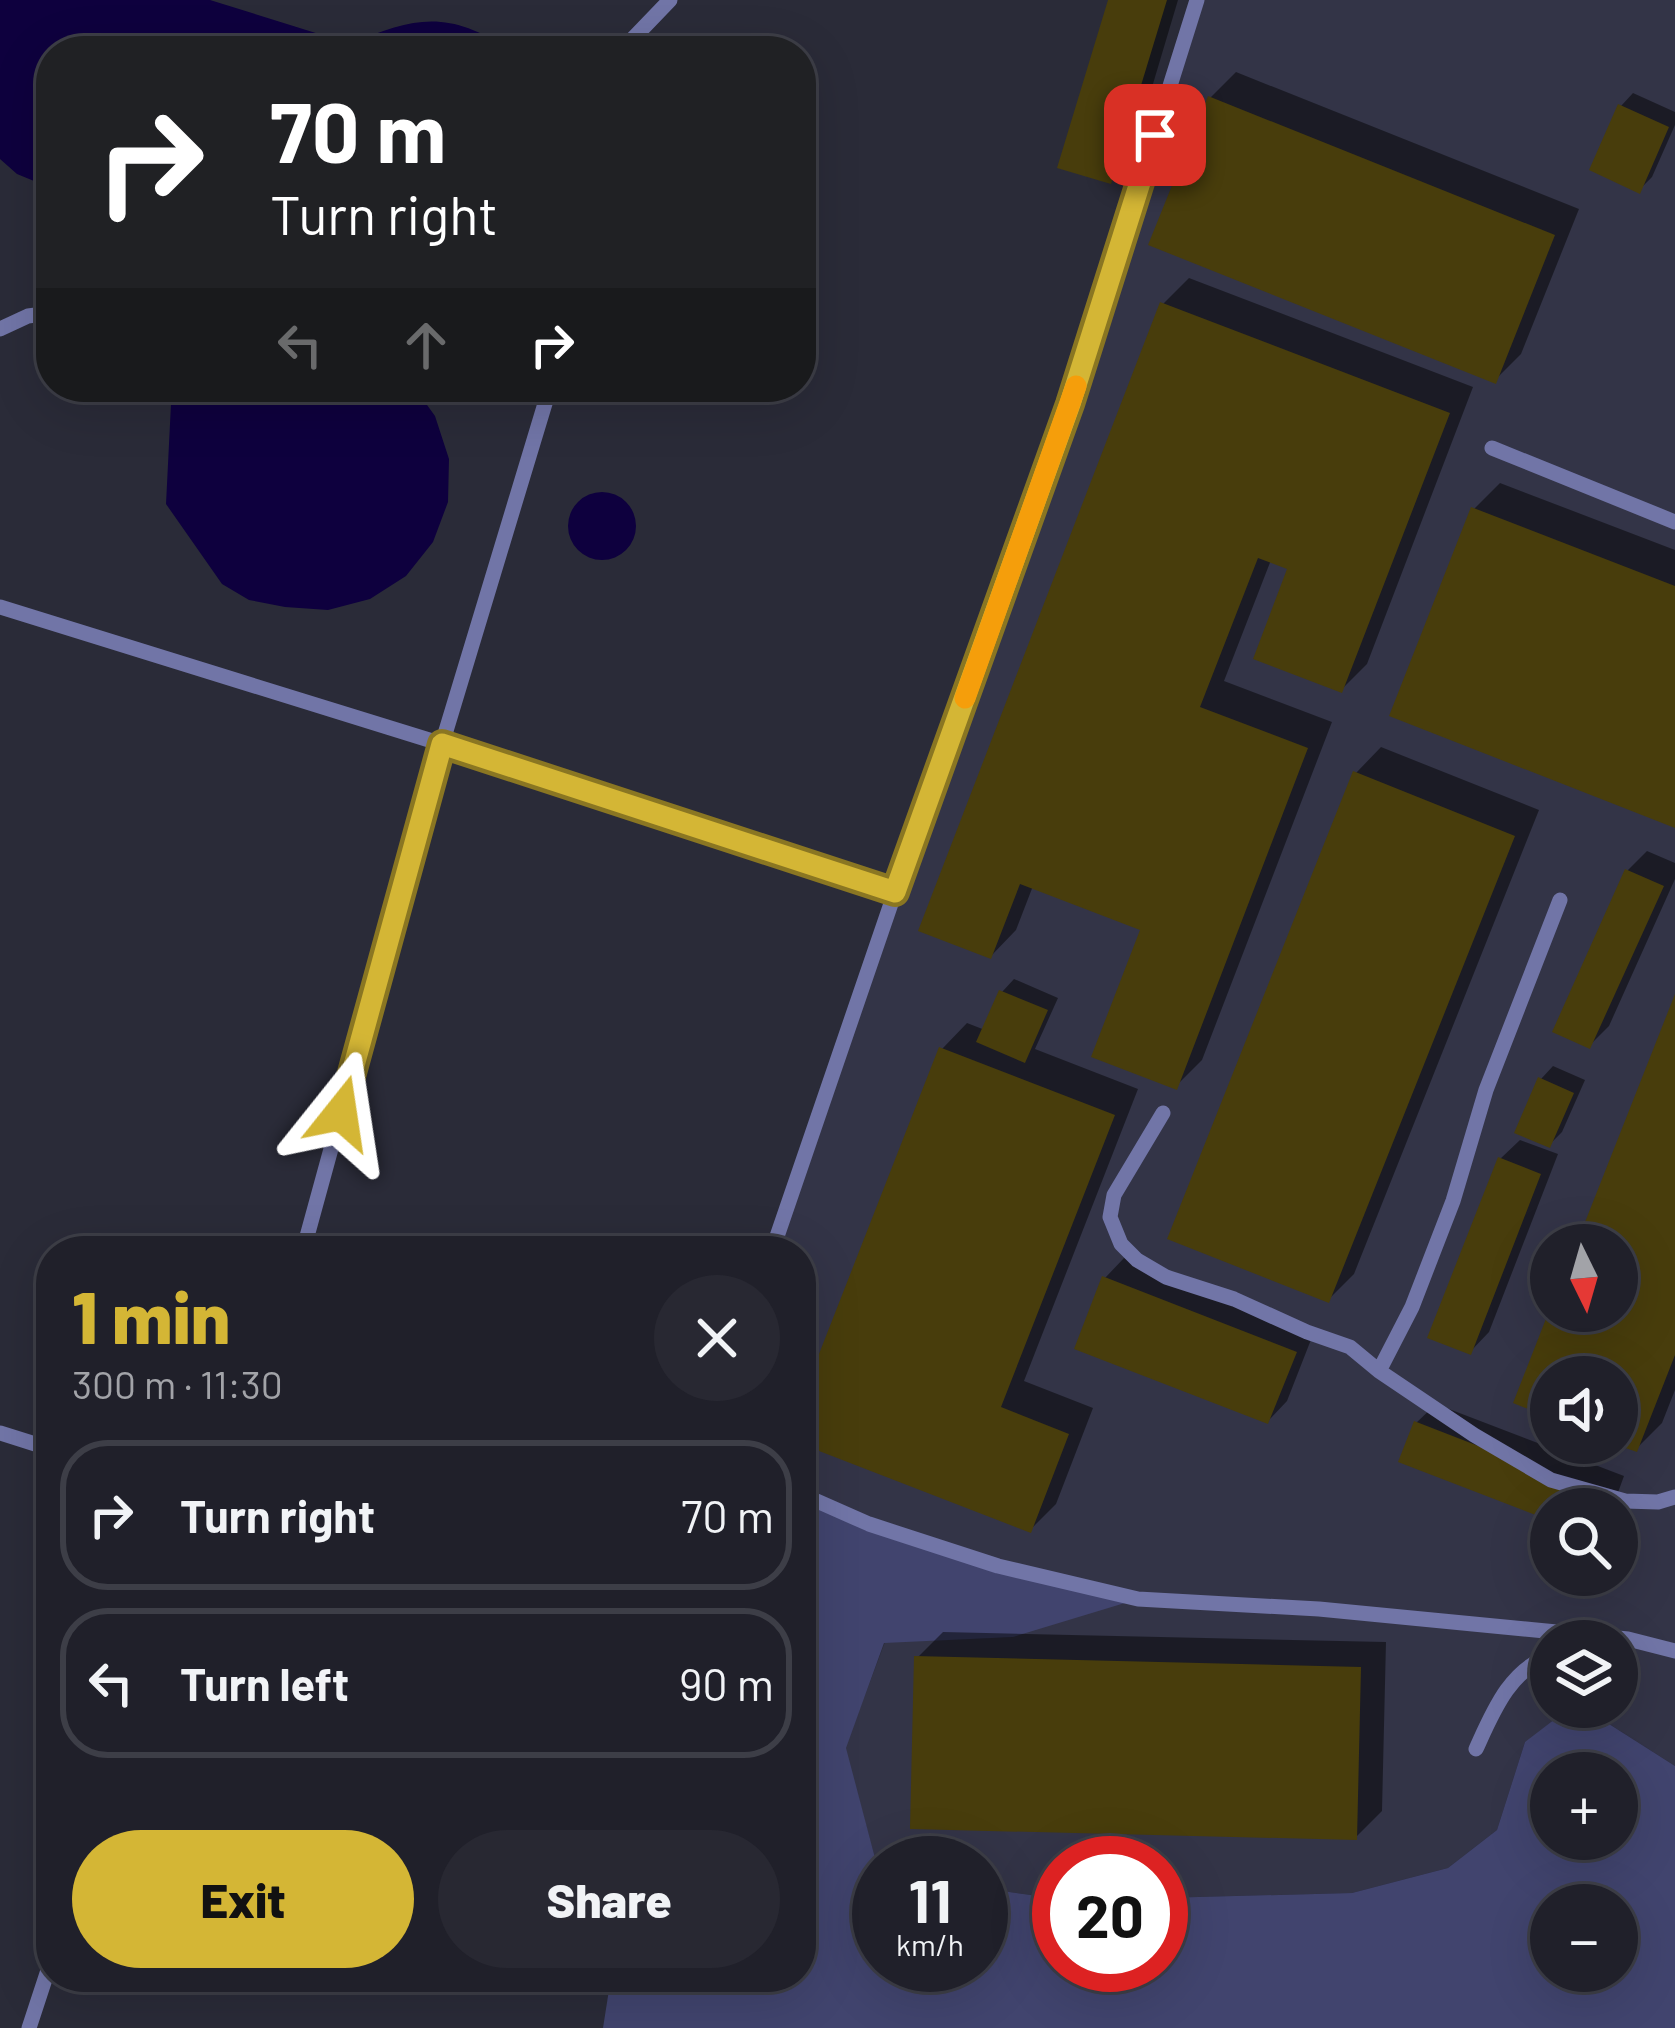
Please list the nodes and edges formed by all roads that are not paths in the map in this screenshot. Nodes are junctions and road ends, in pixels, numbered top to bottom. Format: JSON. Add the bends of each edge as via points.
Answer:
{"nodes":[{"id":1,"x":670,"y":0,"type":"edge"},
{"id":2,"x":1197,"y":0,"type":"edge"},
{"id":3,"x":635,"y":36,"type":"edge"},
{"id":4,"x":36,"y":315,"type":"edge"},
{"id":5,"x":0,"y":328,"type":"edge"},
{"id":6,"x":545,"y":402,"type":"edge"},
{"id":7,"x":1492,"y":448,"type":"dead end"},
{"id":8,"x":1675,"y":522,"type":"edge"},
{"id":9,"x":0,"y":607,"type":"edge"},
{"id":10,"x":442,"y":744,"type":"junction"},
{"id":11,"x":895,"y":892,"type":"junction"},
{"id":12,"x":1560,"y":900,"type":"dead end"},
{"id":13,"x":1162,"y":1113,"type":"dead end"},
{"id":14,"x":307,"y":1236,"type":"edge"},
{"id":15,"x":777,"y":1236,"type":"edge"},
{"id":16,"x":1379,"y":1371,"type":"junction"},
{"id":17,"x":0,"y":1433,"type":"edge"},
{"id":18,"x":36,"y":1444,"type":"edge"},
{"id":19,"x":1675,"y":1497,"type":"edge"},
{"id":20,"x":816,"y":1501,"type":"edge"},
{"id":21,"x":1530,"y":1631,"type":"edge"},
{"id":22,"x":1638,"y":1643,"type":"edge"},
{"id":23,"x":1675,"y":1651,"type":"edge"},
{"id":24,"x":1530,"y":1669,"type":"edge"},
{"id":25,"x":1476,"y":1749,"type":"dead end"},
{"id":26,"x":41,"y":1992,"type":"edge"},
{"id":27,"x":29,"y":2028,"type":"edge"}],
"edges":[{"from":1,"to":3,"type":"lane"},
{"from":2,"to":11,"type":"lane","via":[[1070,404]]},
{"from":4,"to":5,"type":"lane"},
{"from":6,"to":10,"type":"lane"},
{"from":7,"to":8,"type":"lane"},
{"from":9,"to":10,"type":"lane"},
{"from":10,"to":11,"type":"lane"},
{"from":10,"to":14,"type":"lane"},
{"from":11,"to":15,"type":"lane"},
{"from":12,"to":16,"type":"lane","via":[[1445,1222]]},
{"from":13,"to":16,"type":"lane","via":[[1114,1195],[1110,1216],[1121,1244],[1166,1277],[1350,1347]]},
{"from":16,"to":19,"type":"lane","via":[[1551,1480],[1625,1501]]},
{"from":17,"to":18,"type":"lane"},
{"from":20,"to":21,"type":"lane","via":[[998,1566],[1138,1598]]},
{"from":22,"to":23,"type":"lane"},
{"from":24,"to":25,"type":"lane","via":[[1496,1704]]},
{"from":26,"to":27,"type":"lane"}]}
